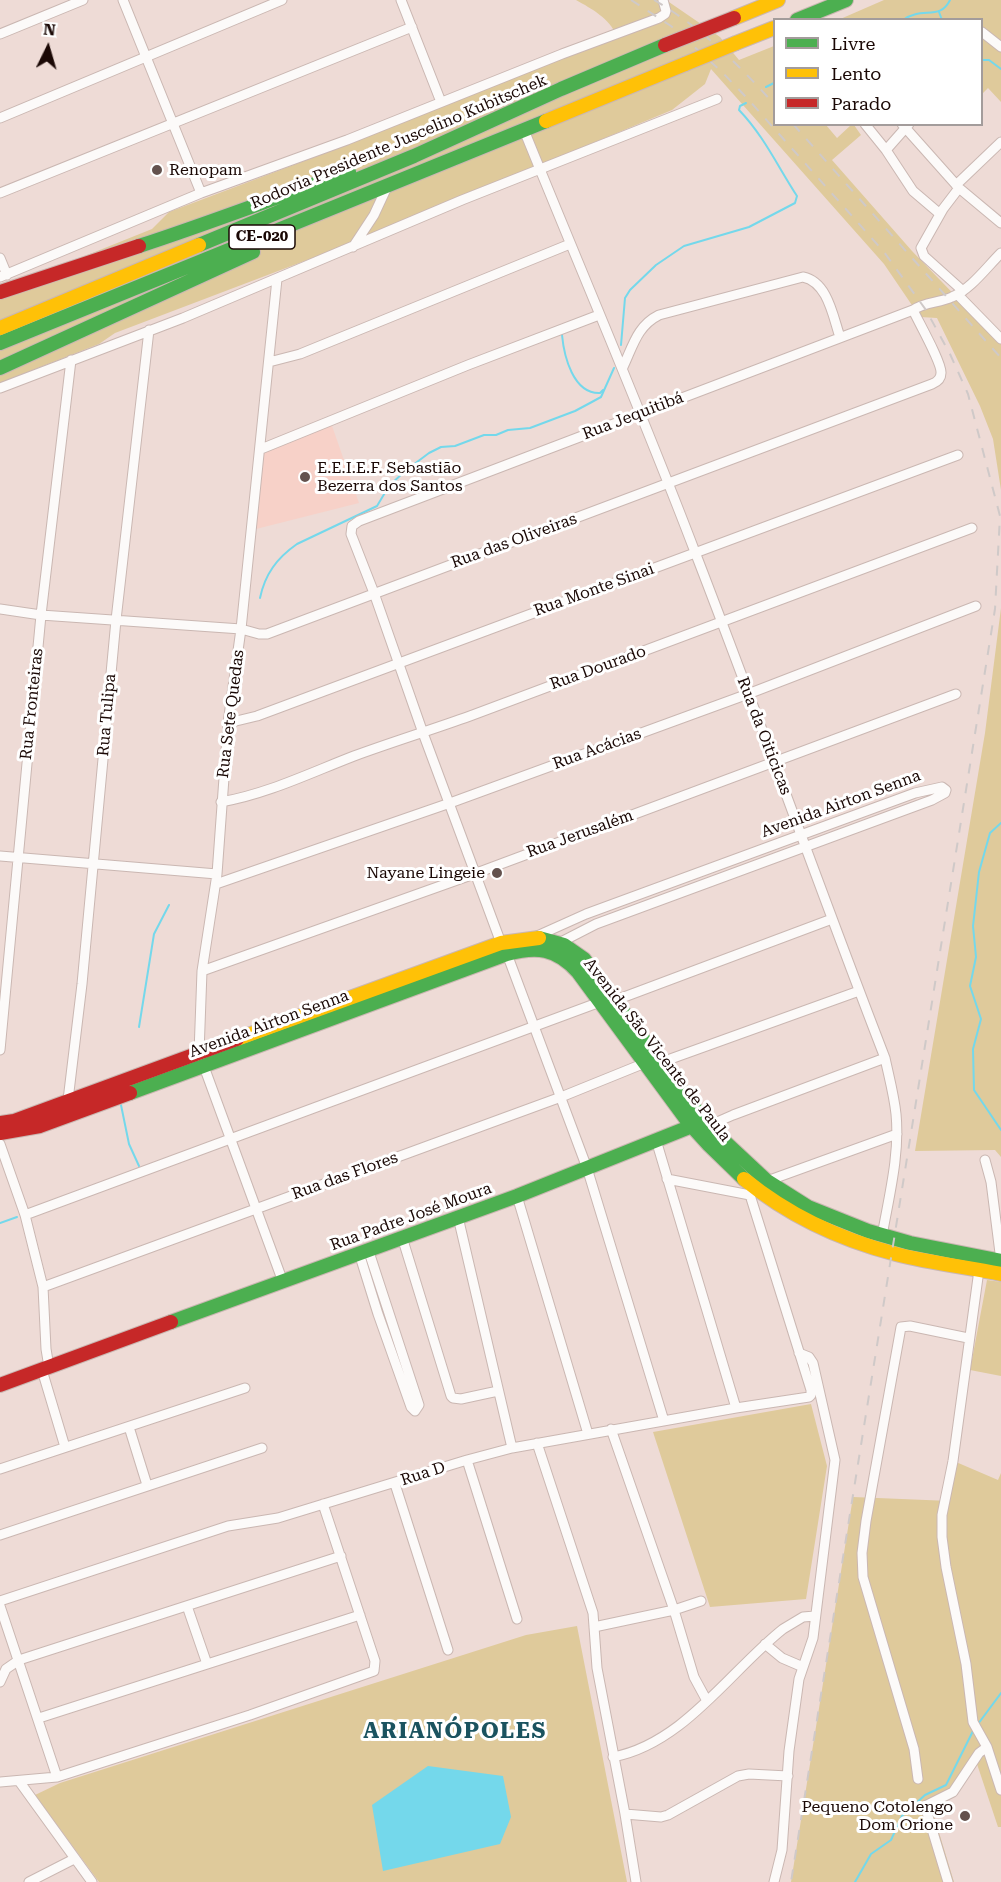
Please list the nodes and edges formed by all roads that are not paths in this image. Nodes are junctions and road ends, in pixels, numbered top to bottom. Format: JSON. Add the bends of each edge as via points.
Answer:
{"nodes":[{"id":1,"x":83,"y":0,"type":"edge"},
{"id":2,"x":123,"y":0,"type":"edge"},
{"id":3,"x":282,"y":0,"type":"edge"},
{"id":4,"x":401,"y":0,"type":"edge"},
{"id":5,"x":663,"y":0,"type":"edge"},
{"id":6,"x":778,"y":0,"type":"edge"},
{"id":7,"x":846,"y":0,"type":"edge"},
{"id":8,"x":802,"y":18,"type":"edge"},
{"id":9,"x":412,"y":27,"type":"junction"},
{"id":10,"x":773,"y":28,"type":"edge"},
{"id":11,"x":983,"y":33,"type":"edge"},
{"id":12,"x":0,"y":34,"type":"edge"},
{"id":13,"x":1001,"y":47,"type":"edge"},
{"id":14,"x":146,"y":57,"type":"junction"},
{"id":15,"x":717,"y":99,"type":"dead end"},
{"id":16,"x":441,"y":102,"type":"junction"},
{"id":17,"x":0,"y":118,"type":"edge"},
{"id":18,"x":174,"y":124,"type":"junction"},
{"id":19,"x":867,"y":126,"type":"edge"},
{"id":20,"x":905,"y":126,"type":"edge"},
{"id":21,"x":524,"y":130,"type":"junction"},
{"id":22,"x":1001,"y":142,"type":"edge"},
{"id":23,"x":886,"y":150,"type":"junction"},
{"id":24,"x":414,"y":156,"type":"junction"},
{"id":25,"x":539,"y":169,"type":"junction"},
{"id":26,"x":387,"y":186,"type":"junction"},
{"id":27,"x":958,"y":187,"type":"junction"},
{"id":28,"x":0,"y":193,"type":"edge"},
{"id":29,"x":201,"y":193,"type":"junction"},
{"id":30,"x":351,"y":201,"type":"junction"},
{"id":31,"x":940,"y":214,"type":"junction"},
{"id":32,"x":1001,"y":223,"type":"edge"},
{"id":33,"x":570,"y":244,"type":"junction"},
{"id":34,"x":353,"y":247,"type":"junction"},
{"id":35,"x":1001,"y":253,"type":"edge"},
{"id":36,"x":0,"y":258,"type":"edge"},
{"id":37,"x":3,"y":276,"type":"edge"},
{"id":38,"x":277,"y":279,"type":"junction"},
{"id":39,"x":0,"y":292,"type":"edge"},
{"id":40,"x":960,"y":293,"type":"junction"},
{"id":41,"x":913,"y":310,"type":"junction"},
{"id":42,"x":599,"y":315,"type":"junction"},
{"id":43,"x":0,"y":328,"type":"edge"},
{"id":44,"x":149,"y":330,"type":"junction"},
{"id":45,"x":840,"y":337,"type":"junction"},
{"id":46,"x":1001,"y":339,"type":"edge"},
{"id":47,"x":0,"y":343,"type":"edge"},
{"id":48,"x":72,"y":360,"type":"junction"},
{"id":49,"x":269,"y":362,"type":"junction"},
{"id":50,"x":623,"y":367,"type":"junction"},
{"id":51,"x":0,"y":368,"type":"edge"},
{"id":52,"x":0,"y":388,"type":"edge"},
{"id":53,"x":640,"y":413,"type":"junction"},
{"id":54,"x":261,"y":449,"type":"junction"},
{"id":55,"x":958,"y":454,"type":"dead end"},
{"id":56,"x":668,"y":484,"type":"junction"},
{"id":57,"x":972,"y":528,"type":"dead end"},
{"id":58,"x":695,"y":552,"type":"junction"},
{"id":59,"x":374,"y":593,"type":"junction"},
{"id":60,"x":976,"y":606,"type":"dead end"},
{"id":61,"x":0,"y":609,"type":"edge"},
{"id":62,"x":41,"y":615,"type":"junction"},
{"id":63,"x":116,"y":620,"type":"junction"},
{"id":64,"x":722,"y":623,"type":"junction"},
{"id":65,"x":241,"y":629,"type":"junction"},
{"id":66,"x":399,"y":663,"type":"junction"},
{"id":67,"x":748,"y":694,"type":"junction"},
{"id":68,"x":956,"y":694,"type":"dead end"},
{"id":69,"x":228,"y":723,"type":"junction"},
{"id":70,"x":423,"y":733,"type":"junction"},
{"id":71,"x":774,"y":762,"type":"junction"},
{"id":72,"x":221,"y":802,"type":"junction"},
{"id":73,"x":450,"y":803,"type":"junction"},
{"id":74,"x":801,"y":835,"type":"junction"},
{"id":75,"x":805,"y":846,"type":"junction"},
{"id":76,"x":0,"y":856,"type":"edge"},
{"id":77,"x":17,"y":858,"type":"junction"},
{"id":78,"x":93,"y":865,"type":"junction"},
{"id":79,"x":217,"y":874,"type":"junction"},
{"id":80,"x":474,"y":874,"type":"junction"},
{"id":81,"x":685,"y":879,"type":"junction"},
{"id":82,"x":216,"y":884,"type":"junction"},
{"id":83,"x":688,"y":889,"type":"junction"},
{"id":84,"x":832,"y":918,"type":"junction"},
{"id":85,"x":536,"y":936,"type":"junction"},
{"id":86,"x":561,"y":942,"type":"junction"},
{"id":87,"x":504,"y":948,"type":"junction"},
{"id":88,"x":550,"y":951,"type":"joint"},
{"id":89,"x":202,"y":970,"type":"junction"},
{"id":90,"x":859,"y":991,"type":"junction"},
{"id":91,"x":616,"y":1000,"type":"junction"},
{"id":92,"x":600,"y":1002,"type":"junction"},
{"id":93,"x":535,"y":1026,"type":"junction"},
{"id":94,"x":633,"y":1034,"type":"junction"},
{"id":95,"x":0,"y":1050,"type":"edge"},
{"id":96,"x":885,"y":1058,"type":"junction"},
{"id":97,"x":202,"y":1059,"type":"junction"},
{"id":98,"x":662,"y":1062,"type":"junction"},
{"id":99,"x":645,"y":1063,"type":"junction"},
{"id":100,"x":561,"y":1098,"type":"junction"},
{"id":101,"x":68,"y":1100,"type":"junction"},
{"id":102,"x":0,"y":1123,"type":"edge"},
{"id":103,"x":692,"y":1126,"type":"junction"},
{"id":104,"x":708,"y":1126,"type":"junction"},
{"id":105,"x":0,"y":1133,"type":"edge"},
{"id":106,"x":897,"y":1134,"type":"junction"},
{"id":107,"x":230,"y":1140,"type":"junction"},
{"id":108,"x":656,"y":1140,"type":"junction"},
{"id":109,"x":0,"y":1144,"type":"edge"},
{"id":110,"x":985,"y":1160,"type":"dead end"},
{"id":111,"x":587,"y":1168,"type":"junction"},
{"id":112,"x":667,"y":1179,"type":"junction"},
{"id":113,"x":767,"y":1181,"type":"junction"},
{"id":114,"x":751,"y":1190,"type":"junction"},
{"id":115,"x":517,"y":1196,"type":"junction"},
{"id":116,"x":256,"y":1209,"type":"junction"},
{"id":117,"x":25,"y":1215,"type":"junction"},
{"id":118,"x":458,"y":1217,"type":"junction"},
{"id":119,"x":882,"y":1236,"type":"junction"},
{"id":120,"x":402,"y":1237,"type":"junction"},
{"id":121,"x":364,"y":1251,"type":"junction"},
{"id":122,"x":1001,"y":1261,"type":"edge"},
{"id":123,"x":979,"y":1270,"type":"junction"},
{"id":124,"x":1001,"y":1274,"type":"edge"},
{"id":125,"x":283,"y":1282,"type":"junction"},
{"id":126,"x":43,"y":1287,"type":"junction"},
{"id":127,"x":389,"y":1311,"type":"junction"},
{"id":128,"x":378,"y":1314,"type":"junction"},
{"id":129,"x":968,"y":1338,"type":"junction"},
{"id":130,"x":799,"y":1353,"type":"junction"},
{"id":131,"x":45,"y":1369,"type":"junction"},
{"id":132,"x":0,"y":1385,"type":"edge"},
{"id":133,"x":245,"y":1388,"type":"dead end"},
{"id":134,"x":498,"y":1391,"type":"junction"},
{"id":135,"x":736,"y":1408,"type":"junction"},
{"id":136,"x":664,"y":1421,"type":"junction"},
{"id":137,"x":129,"y":1427,"type":"junction"},
{"id":138,"x":611,"y":1429,"type":"junction"},
{"id":139,"x":588,"y":1434,"type":"junction"},
{"id":140,"x":537,"y":1443,"type":"junction"},
{"id":141,"x":65,"y":1447,"type":"junction"},
{"id":142,"x":262,"y":1448,"type":"dead end"},
{"id":143,"x":512,"y":1448,"type":"junction"},
{"id":144,"x":467,"y":1460,"type":"junction"},
{"id":145,"x":0,"y":1469,"type":"edge"},
{"id":146,"x":394,"y":1484,"type":"junction"},
{"id":147,"x":147,"y":1485,"type":"junction"},
{"id":148,"x":323,"y":1504,"type":"junction"},
{"id":149,"x":0,"y":1535,"type":"edge"},
{"id":150,"x":341,"y":1556,"type":"junction"},
{"id":151,"x":0,"y":1601,"type":"edge"},
{"id":152,"x":701,"y":1601,"type":"dead end"},
{"id":153,"x":0,"y":1606,"type":"edge"},
{"id":154,"x":187,"y":1606,"type":"junction"},
{"id":155,"x":674,"y":1610,"type":"junction"},
{"id":156,"x":360,"y":1615,"type":"junction"},
{"id":157,"x":815,"y":1616,"type":"junction"},
{"id":158,"x":518,"y":1619,"type":"dead end"},
{"id":159,"x":4,"y":1627,"type":"edge"},
{"id":160,"x":594,"y":1627,"type":"junction"},
{"id":161,"x":765,"y":1644,"type":"junction"},
{"id":162,"x":448,"y":1650,"type":"dead end"},
{"id":163,"x":19,"y":1660,"type":"junction"},
{"id":164,"x":207,"y":1664,"type":"junction"},
{"id":165,"x":803,"y":1667,"type":"junction"},
{"id":166,"x":0,"y":1682,"type":"edge"},
{"id":167,"x":706,"y":1701,"type":"junction"},
{"id":168,"x":39,"y":1718,"type":"junction"},
{"id":169,"x":987,"y":1747,"type":"junction"},
{"id":170,"x":613,"y":1757,"type":"junction"},
{"id":171,"x":788,"y":1776,"type":"junction"},
{"id":172,"x":57,"y":1777,"type":"junction"},
{"id":173,"x":918,"y":1779,"type":"dead end"},
{"id":174,"x":19,"y":1781,"type":"junction"},
{"id":175,"x":0,"y":1782,"type":"edge"},
{"id":176,"x":1001,"y":1790,"type":"edge"},
{"id":177,"x":625,"y":1814,"type":"junction"},
{"id":178,"x":74,"y":1859,"type":"junction"},
{"id":179,"x":29,"y":1882,"type":"edge"},
{"id":180,"x":92,"y":1882,"type":"edge"},
{"id":181,"x":636,"y":1882,"type":"edge"},
{"id":182,"x":774,"y":1882,"type":"edge"},
{"id":183,"x":948,"y":1882,"type":"edge"}],
"edges":[{"from":1,"to":12,"type":"street"},
{"from":2,"to":14,"type":"street"},
{"from":3,"to":14,"type":"street"},
{"from":4,"to":9,"type":"street"},
{"from":5,"to":16,"type":"street","via":[[666,11],[659,18]]},
{"from":6,"to":24,"type":"main road","name":"Rodovia Presidente Juscelino Kubitschek","number":"CE-020","bridge":true,"via":[[561,89]]},
{"from":7,"to":8,"type":"main road"},
{"from":9,"to":16,"type":"street"},
{"from":9,"to":18,"type":"street"},
{"from":10,"to":21,"type":"main road","name":"Rodovia Presidente Juscelino Kubitschek","number":"CE-020","bridge":true},
{"from":11,"to":13,"type":"street"},
{"from":14,"to":17,"type":"street"},
{"from":14,"to":18,"type":"street"},
{"from":15,"to":25,"type":"street"},
{"from":16,"to":29,"type":"street"},
{"from":18,"to":28,"type":"street"},
{"from":18,"to":29,"type":"street"},
{"from":19,"to":23,"type":"street"},
{"from":20,"to":23,"type":"street"},
{"from":20,"to":27,"type":"street"},
{"from":21,"to":25,"type":"street","name":"Rua da Oiticicas"},
{"from":21,"to":26,"type":"main road","name":"Rodovia Presidente Juscelino Kubitschek","number":"CE-020"},
{"from":22,"to":27,"type":"street"},
{"from":23,"to":31,"type":"street","via":[[913,191]]},
{"from":24,"to":39,"type":"main road","via":[[328,179],[216,221]]},
{"from":24,"to":43,"type":"main road","name":"Rodovia Presidente Juscelino Kubitschek","number":"CE-020"},
{"from":25,"to":33,"type":"street","name":"Rua da Oiticicas"},
{"from":25,"to":34,"type":"street"},
{"from":26,"to":30,"type":"main road","name":"Rodovia Presidente Juscelino Kubitschek","number":"CE-020"},
{"from":26,"to":34,"type":"street"},
{"from":27,"to":31,"type":"street"},
{"from":27,"to":32,"type":"street"},
{"from":29,"to":37,"type":"street"},
{"from":30,"to":47,"type":"main road","name":"Rodovia Presidente Juscelino Kubitschek","number":"CE-020"},
{"from":30,"to":51,"type":"main road","via":[[299,231]]},
{"from":31,"to":40,"type":"street","via":[[922,252]]},
{"from":33,"to":42,"type":"street","name":"Rua da Oiticicas"},
{"from":33,"to":49,"type":"street","via":[[300,354]]},
{"from":34,"to":38,"type":"street"},
{"from":35,"to":40,"type":"street"},
{"from":36,"to":37,"type":"street"},
{"from":38,"to":44,"type":"street"},
{"from":38,"to":49,"type":"street","name":"Rua Sete Quedas"},
{"from":40,"to":41,"type":"street","name":"Rua Jequitibá"},
{"from":40,"to":46,"type":"street"},
{"from":41,"to":45,"type":"street","name":"Rua Jequitibá"},
{"from":41,"to":56,"type":"street","name":"Rua das Oliveiras","via":[[940,365],[939,380]]},
{"from":42,"to":50,"type":"street","name":"Rua da Oiticicas"},
{"from":42,"to":54,"type":"street"},
{"from":44,"to":48,"type":"street"},
{"from":44,"to":63,"type":"street","name":"Rua Tulipa"},
{"from":45,"to":50,"type":"street","via":[[824,293],[803,277],[659,315],[640,329]]},
{"from":45,"to":53,"type":"street","name":"Rua Jequitibá"},
{"from":48,"to":52,"type":"street"},
{"from":48,"to":62,"type":"street","name":"Rua Fronteiras"},
{"from":49,"to":54,"type":"street","name":"Rua Sete Quedas"},
{"from":50,"to":53,"type":"street","name":"Rua da Oiticicas"},
{"from":53,"to":56,"type":"street","name":"Rua da Oiticicas"},
{"from":53,"to":59,"type":"street","name":"Rua Jequitibá","via":[[359,521],[352,526],[351,534]]},
{"from":54,"to":65,"type":"street","name":"Rua Sete Quedas"},
{"from":55,"to":58,"type":"street","name":"Rua Monte Sinai"},
{"from":56,"to":58,"type":"street","name":"Rua da Oiticicas"},
{"from":56,"to":59,"type":"street","name":"Rua das Oliveiras"},
{"from":57,"to":64,"type":"street","name":"Rua Dourado"},
{"from":58,"to":64,"type":"street","name":"Rua da Oiticicas"},
{"from":58,"to":66,"type":"street","name":"Rua Monte Sinai"},
{"from":59,"to":65,"type":"street","name":"Rua das Oliveiras","via":[[267,634]]},
{"from":59,"to":66,"type":"street"},
{"from":60,"to":67,"type":"street","name":"Rua Acácias"},
{"from":61,"to":62,"type":"street","name":"Rua das Oliveiras"},
{"from":62,"to":63,"type":"street","name":"Rua das Oliveiras"},
{"from":62,"to":77,"type":"street","name":"Rua Fronteiras"},
{"from":63,"to":65,"type":"street","name":"Rua das Oliveiras"},
{"from":63,"to":78,"type":"street","name":"Rua Tulipa"},
{"from":64,"to":67,"type":"street","name":"Rua da Oiticicas"},
{"from":64,"to":70,"type":"street","name":"Rua Dourado"},
{"from":65,"to":69,"type":"street","name":"Rua Sete Quedas"},
{"from":66,"to":69,"type":"street","name":"Rua Monte Sinai"},
{"from":66,"to":70,"type":"street"},
{"from":67,"to":71,"type":"street","name":"Rua da Oiticicas"},
{"from":67,"to":73,"type":"street","name":"Rua Acácias"},
{"from":68,"to":71,"type":"street","name":"Rua Jerusalém"},
{"from":69,"to":72,"type":"street","name":"Rua Sete Quedas"},
{"from":70,"to":72,"type":"street","name":"Rua Dourado","via":[[292,781]]},
{"from":70,"to":73,"type":"street"},
{"from":71,"to":74,"type":"street","name":"Rua da Oiticicas"},
{"from":71,"to":80,"type":"street","name":"Rua Jerusalém"},
{"from":72,"to":79,"type":"street","name":"Rua Sete Quedas"},
{"from":73,"to":80,"type":"street"},
{"from":73,"to":82,"type":"street","name":"Rua Acácias"},
{"from":74,"to":75,"type":"street","name":"Rua da Oiticicas"},
{"from":74,"to":75,"type":"street","name":"Avenida Airton Senna","via":[[915,793],[936,787],[945,789],[945,794],[932,800]]},
{"from":74,"to":81,"type":"street","name":"Avenida Airton Senna"},
{"from":75,"to":83,"type":"street","name":"Avenida Airton Senna"},
{"from":75,"to":84,"type":"street","name":"Rua da Oiticicas"},
{"from":76,"to":77,"type":"street"},
{"from":77,"to":78,"type":"street"},
{"from":77,"to":95,"type":"street","name":"Rua Fronteiras"},
{"from":78,"to":79,"type":"street"},
{"from":78,"to":101,"type":"street","name":"Rua Tulipa"},
{"from":79,"to":82,"type":"street","name":"Rua Sete Quedas"},
{"from":80,"to":87,"type":"street"},
{"from":80,"to":89,"type":"street","name":"Rua Jerusalém"},
{"from":81,"to":83,"type":"street"},
{"from":81,"to":85,"type":"street","name":"Avenida Airton Senna","via":[[585,914]]},
{"from":82,"to":89,"type":"street","name":"Rua Sete Quedas"},
{"from":83,"to":86,"type":"street","name":"Avenida Airton Senna","via":[[588,927]]},
{"from":84,"to":90,"type":"street","name":"Rua da Oiticicas"},
{"from":84,"to":91,"type":"street"},
{"from":85,"to":86,"type":"main road","name":"Avenida Airton Senna"},
{"from":85,"to":87,"type":"main road","name":"Avenida Airton Senna"},
{"from":86,"to":91,"type":"main road","name":"Avenida São Vicente de Paula","via":[[584,959]]},
{"from":87,"to":88,"type":"main road","name":"Avenida Airton Senna"},
{"from":87,"to":93,"type":"street"},
{"from":87,"to":97,"type":"main road","name":"Avenida Airton Senna"},
{"from":88,"to":92,"type":"main road","name":"Avenida São Vicente de Paula","via":[[573,966]]},
{"from":89,"to":97,"type":"street","name":"Rua Sete Quedas"},
{"from":90,"to":96,"type":"street","name":"Rua da Oiticicas"},
{"from":90,"to":98,"type":"street"},
{"from":91,"to":94,"type":"main road","name":"Avenida São Vicente de Paula"},
{"from":92,"to":93,"type":"street"},
{"from":92,"to":94,"type":"main road","name":"Avenida São Vicente de Paula"},
{"from":93,"to":100,"type":"street"},
{"from":93,"to":107,"type":"street"},
{"from":94,"to":98,"type":"main road","name":"Avenida São Vicente de Paula"},
{"from":94,"to":99,"type":"main road","name":"Avenida São Vicente de Paula"},
{"from":96,"to":104,"type":"street"},
{"from":96,"to":106,"type":"street","name":"Rua da Oiticicas"},
{"from":97,"to":101,"type":"main road","name":"Avenida Airton Senna"},
{"from":97,"to":105,"type":"main road","name":"Avenida Airton Senna","via":[[161,1080],[40,1126]]},
{"from":97,"to":107,"type":"street"},
{"from":98,"to":104,"type":"main road","name":"Avenida São Vicente de Paula"},
{"from":99,"to":100,"type":"street","name":"Rua das Flores"},
{"from":99,"to":103,"type":"main road","name":"Avenida São Vicente de Paula"},
{"from":100,"to":111,"type":"street"},
{"from":100,"to":116,"type":"street","name":"Rua das Flores"},
{"from":101,"to":102,"type":"main road","name":"Avenida Airton Senna"},
{"from":103,"to":108,"type":"main road","name":"Rua Padre José Moura"},
{"from":103,"to":114,"type":"main road","name":"Avenida São Vicente de Paula"},
{"from":104,"to":113,"type":"main road","name":"Avenida São Vicente de Paula"},
{"from":106,"to":113,"type":"street"},
{"from":106,"to":119,"type":"street","name":"Rua da Oiticicas"},
{"from":107,"to":116,"type":"street"},
{"from":107,"to":117,"type":"street"},
{"from":108,"to":111,"type":"main road","name":"Rua Padre José Moura"},
{"from":108,"to":112,"type":"street"},
{"from":109,"to":117,"type":"street"},
{"from":110,"to":122,"type":"street"},
{"from":111,"to":115,"type":"main road","name":"Rua Padre José Moura"},
{"from":111,"to":136,"type":"street"},
{"from":112,"to":114,"type":"street"},
{"from":112,"to":135,"type":"street"},
{"from":113,"to":119,"type":"main road","name":"Avenida São Vicente de Paula","via":[[808,1207]]},
{"from":114,"to":123,"type":"main road","name":"Avenida São Vicente de Paula","via":[[838,1235],[891,1253]]},
{"from":114,"to":130,"type":"street"},
{"from":115,"to":118,"type":"main road","name":"Rua Padre José Moura"},
{"from":115,"to":139,"type":"street"},
{"from":116,"to":125,"type":"street"},
{"from":116,"to":126,"type":"street","name":"Rua das Flores"},
{"from":117,"to":126,"type":"street"},
{"from":118,"to":120,"type":"main road","name":"Rua Padre José Moura"},
{"from":118,"to":134,"type":"street"},
{"from":119,"to":122,"type":"main road","name":"Avenida São Vicente de Paula"},
{"from":120,"to":121,"type":"main road","name":"Rua Padre José Moura"},
{"from":120,"to":134,"type":"street","via":[[453,1398]]},
{"from":121,"to":125,"type":"main road","name":"Rua Padre José Moura"},
{"from":121,"to":127,"type":"street"},
{"from":121,"to":128,"type":"street"},
{"from":123,"to":124,"type":"main road","name":"Avenida São Vicente de Paula"},
{"from":123,"to":129,"type":"street"},
{"from":125,"to":131,"type":"main road","name":"Rua Padre José Moura"},
{"from":126,"to":131,"type":"street"},
{"from":127,"to":128,"type":"street"},
{"from":127,"to":128,"type":"street","via":[[402,1368]]},
{"from":129,"to":169,"type":"street","via":[[942,1537],[973,1722]]},
{"from":129,"to":173,"type":"street","via":[[904,1325],[899,1330],[862,1553],[865,1588],[914,1749]]},
{"from":130,"to":135,"type":"street","name":"Rua D","via":[[811,1395]]},
{"from":130,"to":157,"type":"street","via":[[809,1357],[813,1364],[835,1460]]},
{"from":131,"to":132,"type":"main road","name":"Rua Padre José Moura"},
{"from":131,"to":141,"type":"street"},
{"from":133,"to":137,"type":"street"},
{"from":134,"to":143,"type":"street"},
{"from":135,"to":136,"type":"street","name":"Rua D"},
{"from":136,"to":138,"type":"street","name":"Rua D"},
{"from":137,"to":141,"type":"street"},
{"from":137,"to":147,"type":"street"},
{"from":138,"to":139,"type":"street","name":"Rua D"},
{"from":138,"to":155,"type":"street"},
{"from":139,"to":140,"type":"street","name":"Rua D"},
{"from":140,"to":143,"type":"street","name":"Rua D"},
{"from":140,"to":160,"type":"street","via":[[593,1612]]},
{"from":141,"to":145,"type":"street"},
{"from":142,"to":147,"type":"street"},
{"from":143,"to":144,"type":"street","name":"Rua D"},
{"from":144,"to":146,"type":"street","name":"Rua D"},
{"from":144,"to":158,"type":"street"},
{"from":146,"to":148,"type":"street","name":"Rua D"},
{"from":146,"to":162,"type":"street"},
{"from":147,"to":149,"type":"street"},
{"from":148,"to":150,"type":"street"},
{"from":148,"to":151,"type":"street","name":"Rua D","via":[[278,1518],[228,1526]]},
{"from":150,"to":154,"type":"street"},
{"from":150,"to":156,"type":"street"},
{"from":152,"to":155,"type":"street"},
{"from":153,"to":159,"type":"street"},
{"from":154,"to":163,"type":"street"},
{"from":154,"to":164,"type":"street"},
{"from":155,"to":160,"type":"street"},
{"from":155,"to":167,"type":"street","via":[[694,1677]]},
{"from":156,"to":164,"type":"street"},
{"from":156,"to":172,"type":"street","via":[[375,1671]]},
{"from":157,"to":161,"type":"street","via":[[794,1621]]},
{"from":157,"to":165,"type":"street","via":[[813,1638]]},
{"from":159,"to":163,"type":"street"},
{"from":160,"to":170,"type":"street"},
{"from":161,"to":165,"type":"street","via":[[782,1658]]},
{"from":161,"to":167,"type":"street"},
{"from":163,"to":166,"type":"street","via":[[6,1669]]},
{"from":163,"to":168,"type":"street"},
{"from":164,"to":168,"type":"street"},
{"from":165,"to":171,"type":"street"},
{"from":167,"to":170,"type":"street","via":[[659,1740],[630,1754]]},
{"from":168,"to":172,"type":"street"},
{"from":169,"to":176,"type":"street"},
{"from":169,"to":183,"type":"street","via":[[952,1792],[925,1806]]},
{"from":170,"to":177,"type":"street"},
{"from":171,"to":177,"type":"street","via":[[738,1776],[668,1815]]},
{"from":171,"to":182,"type":"street","via":[[782,1850]]},
{"from":172,"to":174,"type":"street"},
{"from":174,"to":175,"type":"street"},
{"from":174,"to":178,"type":"street"},
{"from":177,"to":181,"type":"street"},
{"from":178,"to":179,"type":"street"},
{"from":178,"to":180,"type":"street"}]}
